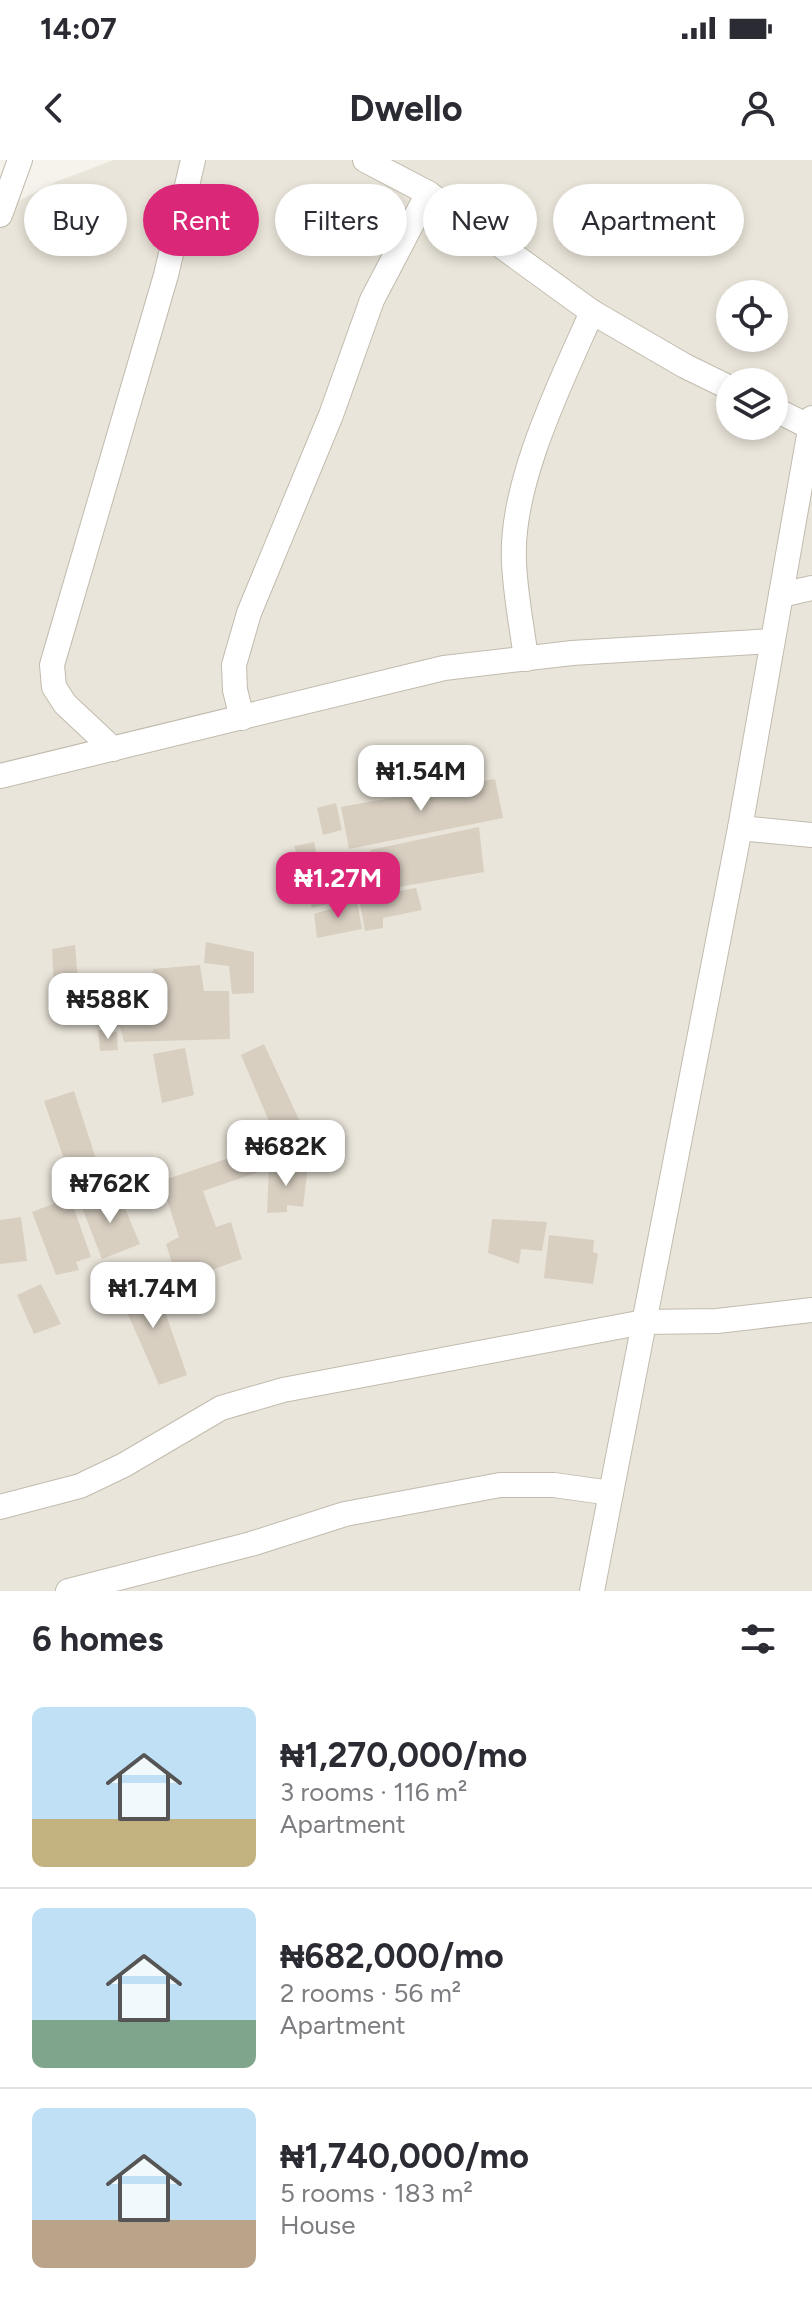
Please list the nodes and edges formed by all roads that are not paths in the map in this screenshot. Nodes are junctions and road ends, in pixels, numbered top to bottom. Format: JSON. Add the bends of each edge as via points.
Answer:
{"nodes":[{"id":1,"x":20,"y":160,"type":"edge"},
{"id":2,"x":193,"y":160,"type":"edge"},
{"id":3,"x":365,"y":160,"type":"edge"},
{"id":4,"x":423,"y":190,"type":"edge"},
{"id":5,"x":423,"y":203,"type":"edge"},
{"id":6,"x":0,"y":215,"type":"edge"},
{"id":7,"x":515,"y":256,"type":"edge"},
{"id":8,"x":592,"y":312,"type":"junction"},
{"id":9,"x":716,"y":381,"type":"edge"},
{"id":10,"x":788,"y":414,"type":"edge"},
{"id":11,"x":811,"y":423,"type":"edge"},
{"id":12,"x":812,"y":588,"type":"edge"},
{"id":13,"x":781,"y":595,"type":"junction"},
{"id":14,"x":772,"y":641,"type":"junction"},
{"id":15,"x":526,"y":659,"type":"junction"},
{"id":16,"x":242,"y":718,"type":"junction"},
{"id":17,"x":113,"y":749,"type":"junction"},
{"id":18,"x":0,"y":776,"type":"edge"},
{"id":19,"x":740,"y":828,"type":"junction"},
{"id":20,"x":812,"y":835,"type":"edge"},
{"id":21,"x":812,"y":1310,"type":"edge"},
{"id":22,"x":644,"y":1322,"type":"junction"},
{"id":23,"x":611,"y":1493,"type":"junction"},
{"id":24,"x":0,"y":1507,"type":"edge"},
{"id":25,"x":68,"y":1591,"type":"edge"},
{"id":26,"x":592,"y":1591,"type":"edge"}],
"edges":[{"from":1,"to":6,"type":"street"},
{"from":2,"to":17,"type":"street","via":[[166,275],[52,665],[54,687],[65,704]]},
{"from":3,"to":4,"type":"street"},
{"from":5,"to":16,"type":"street","via":[[372,300],[249,613],[234,665]]},
{"from":7,"to":8,"type":"street"},
{"from":8,"to":9,"type":"street"},
{"from":8,"to":15,"type":"street","via":[[550,407],[519,503],[514,559]]},
{"from":10,"to":11,"type":"street"},
{"from":11,"to":13,"type":"street"},
{"from":12,"to":13,"type":"street"},
{"from":13,"to":14,"type":"street"},
{"from":14,"to":15,"type":"street"},
{"from":14,"to":19,"type":"street"},
{"from":15,"to":16,"type":"street","via":[[444,668]]},
{"from":16,"to":17,"type":"street"},
{"from":17,"to":18,"type":"street"},
{"from":19,"to":20,"type":"street"},
{"from":19,"to":22,"type":"street"},
{"from":21,"to":22,"type":"street","via":[[717,1321]]},
{"from":22,"to":23,"type":"street"},
{"from":22,"to":24,"type":"street","via":[[283,1390],[221,1408],[80,1486]]},
{"from":23,"to":25,"type":"street","via":[[500,1485],[345,1514]]},
{"from":23,"to":26,"type":"street"}]}
